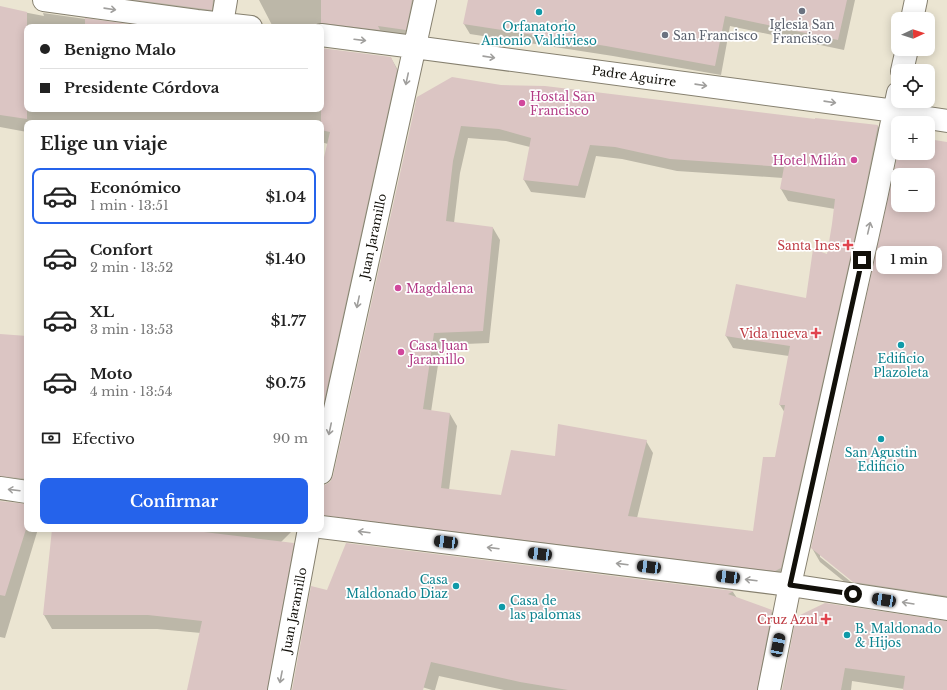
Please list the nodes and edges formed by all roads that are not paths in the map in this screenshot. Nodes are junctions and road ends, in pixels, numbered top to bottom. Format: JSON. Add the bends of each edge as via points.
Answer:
{"nodes":[{"id":1,"x":44,"y":0,"type":"edge"},
{"id":2,"x":226,"y":0,"type":"edge"},
{"id":3,"x":425,"y":0,"type":"edge"},
{"id":4,"x":916,"y":0,"type":"edge"},
{"id":5,"x":913,"y":12,"type":"edge"},
{"id":6,"x":222,"y":24,"type":"joint"},
{"id":7,"x":324,"y":35,"type":"edge"},
{"id":8,"x":414,"y":47,"type":"junction"},
{"id":9,"x":891,"y":101,"type":"edge"},
{"id":10,"x":895,"y":108,"type":"edge"},
{"id":11,"x":904,"y":108,"type":"edge"},
{"id":12,"x":947,"y":121,"type":"edge"},
{"id":13,"x":324,"y":459,"type":"edge"},
{"id":14,"x":0,"y":488,"type":"edge"},
{"id":15,"x":24,"y":492,"type":"edge"},
{"id":16,"x":324,"y":527,"type":"edge"},
{"id":17,"x":308,"y":532,"type":"edge"},
{"id":18,"x":790,"y":585,"type":"junction"},
{"id":19,"x":947,"y":609,"type":"edge"},
{"id":20,"x":278,"y":690,"type":"edge"},
{"id":21,"x":769,"y":690,"type":"edge"}],
"edges":[{"from":1,"to":6,"type":"street","one_way":true},
{"from":2,"to":6,"type":"street"},
{"from":3,"to":8,"type":"street","name":"Juan Jaramillo"},
{"from":4,"to":5,"type":"street"},
{"from":7,"to":8,"type":"street","name":"Padre Aguirre","one_way":true},
{"from":8,"to":9,"type":"street","name":"Padre Aguirre","one_way":true},
{"from":8,"to":13,"type":"street","name":"Juan Jaramillo","one_way":true},
{"from":18,"to":10,"type":"street","one_way":true},
{"from":11,"to":12,"type":"street","name":"Padre Aguirre","via":[[915,116]]},
{"from":15,"to":14,"type":"street","one_way":true},
{"from":18,"to":16,"type":"street","one_way":true},
{"from":17,"to":20,"type":"street","name":"Juan Jaramillo","one_way":true},
{"from":19,"to":18,"type":"street","one_way":true},
{"from":18,"to":21,"type":"street"}]}
